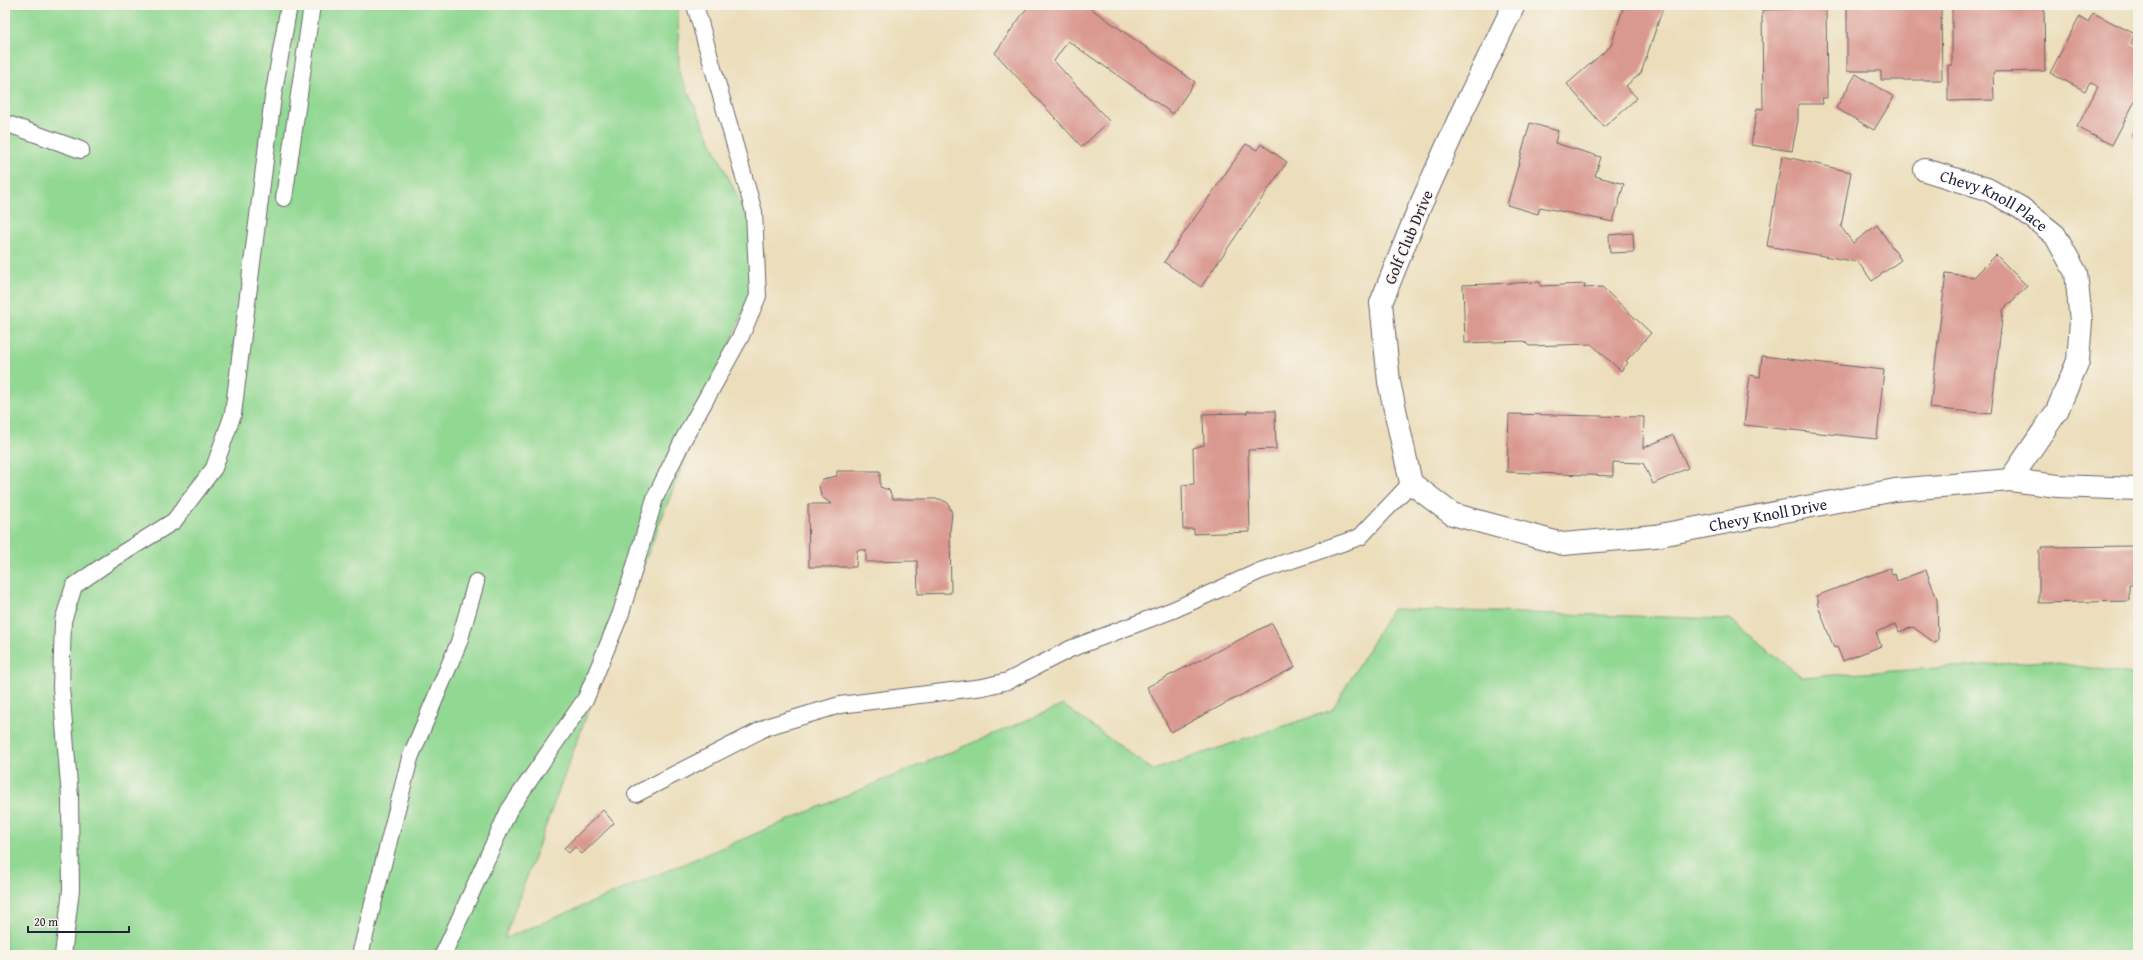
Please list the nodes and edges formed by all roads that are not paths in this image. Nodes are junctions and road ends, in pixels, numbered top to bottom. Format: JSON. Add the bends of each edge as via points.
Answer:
{"nodes":[{"id":1,"x":289,"y":5,"type":"edge"},
{"id":2,"x":312,"y":5,"type":"edge"},
{"id":3,"x":696,"y":5,"type":"edge"},
{"id":4,"x":1514,"y":5,"type":"edge"},
{"id":5,"x":5,"y":124,"type":"edge"},
{"id":6,"x":81,"y":150,"type":"dead end"},
{"id":7,"x":1925,"y":170,"type":"dead end"},
{"id":8,"x":284,"y":198,"type":"dead end"},
{"id":9,"x":2010,"y":480,"type":"junction"},
{"id":10,"x":1411,"y":484,"type":"junction"},
{"id":11,"x":2138,"y":489,"type":"edge"},
{"id":12,"x":476,"y":582,"type":"dead end"},
{"id":13,"x":636,"y":794,"type":"dead end"},
{"id":14,"x":62,"y":955,"type":"edge"},
{"id":15,"x":360,"y":955,"type":"edge"},
{"id":16,"x":444,"y":955,"type":"edge"}],
"edges":[{"from":1,"to":14,"type":"lane","via":[[274,97],[232,414],[214,468],[174,521],[74,586],[63,621],[61,687],[70,797],[71,890]]},
{"from":2,"to":8,"type":"lane"},
{"from":3,"to":16,"type":"lane","via":[[754,212],[758,296],[742,336],[682,440],[655,498],[621,613],[586,698],[509,810]]},
{"from":4,"to":10,"type":"street","name":"Golf Club Drive","via":[[1417,213],[1381,303],[1389,382]]},
{"from":5,"to":6,"type":"lane"},
{"from":7,"to":9,"type":"street","name":"Chevy Knoll Place","via":[[1987,189],[2022,208],[2055,235],[2076,273],[2081,322],[2078,361],[2057,411]]},
{"from":9,"to":10,"type":"street","name":"Chevy Knoll Drive","via":[[1895,490],[1655,536],[1563,544],[1452,514]]},
{"from":9,"to":11,"type":"street","name":"Chevy Knoll Drive","via":[[2058,486]]},
{"from":10,"to":13,"type":"lane","via":[[1360,537],[1260,571],[1173,610],[1070,649],[1008,681],[983,687],[840,705],[769,726]]},
{"from":12,"to":15,"type":"lane","via":[[459,642],[410,758]]}]}
